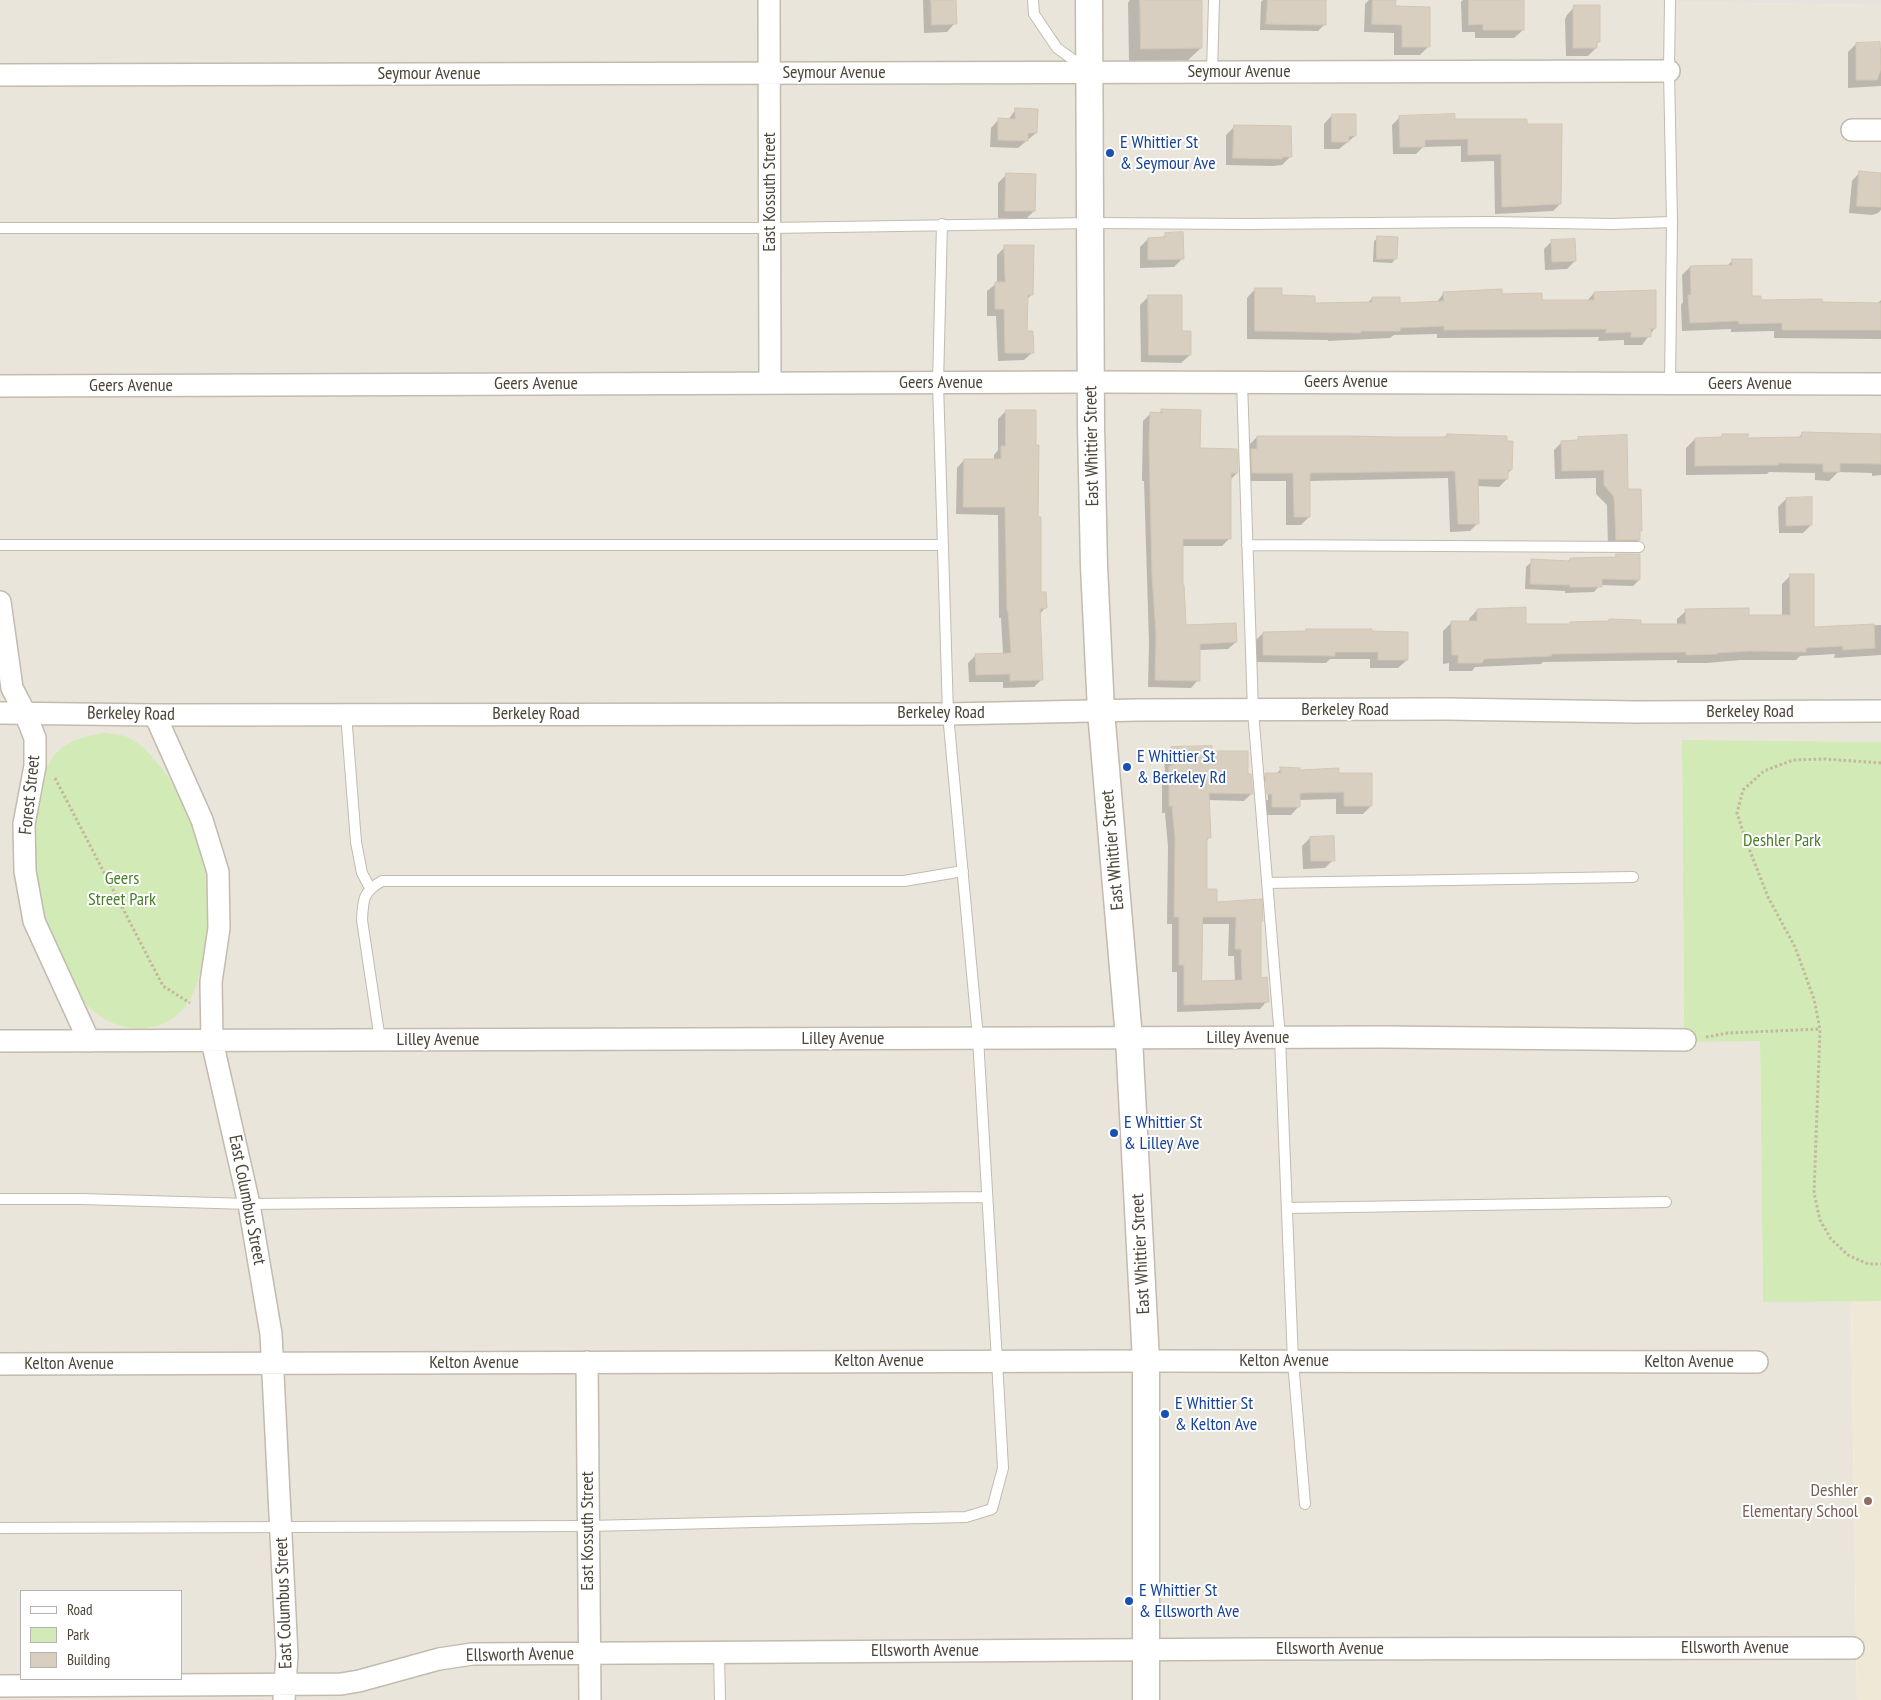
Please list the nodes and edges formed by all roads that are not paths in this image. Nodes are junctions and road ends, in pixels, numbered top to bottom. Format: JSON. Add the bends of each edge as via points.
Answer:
{"nodes":[{"id":1,"x":769,"y":0,"type":"edge"},
{"id":2,"x":1033,"y":0,"type":"edge"},
{"id":3,"x":1090,"y":0,"type":"edge"},
{"id":4,"x":1214,"y":0,"type":"edge"},
{"id":5,"x":1670,"y":0,"type":"edge"},
{"id":6,"x":1669,"y":71,"type":"junction"},
{"id":7,"x":1090,"y":72,"type":"junction"},
{"id":8,"x":1212,"y":73,"type":"junction"},
{"id":9,"x":770,"y":74,"type":"junction"},
{"id":10,"x":0,"y":76,"type":"edge"},
{"id":11,"x":1852,"y":130,"type":"dead end"},
{"id":12,"x":1881,"y":130,"type":"edge"},
{"id":13,"x":1672,"y":222,"type":"junction"},
{"id":14,"x":1091,"y":223,"type":"junction"},
{"id":15,"x":942,"y":224,"type":"junction"},
{"id":16,"x":0,"y":228,"type":"edge"},
{"id":17,"x":770,"y":228,"type":"junction"},
{"id":18,"x":1091,"y":382,"type":"junction"},
{"id":19,"x":1242,"y":382,"type":"junction"},
{"id":20,"x":770,"y":383,"type":"junction"},
{"id":21,"x":938,"y":383,"type":"junction"},
{"id":22,"x":1670,"y":384,"type":"junction"},
{"id":23,"x":1881,"y":384,"type":"edge"},
{"id":24,"x":0,"y":386,"type":"edge"},
{"id":25,"x":0,"y":545,"type":"edge"},
{"id":26,"x":943,"y":545,"type":"junction"},
{"id":27,"x":1247,"y":545,"type":"junction"},
{"id":28,"x":1639,"y":547,"type":"dead end"},
{"id":29,"x":0,"y":602,"type":"edge"},
{"id":30,"x":1101,"y":711,"type":"junction"},
{"id":31,"x":1253,"y":711,"type":"junction"},
{"id":32,"x":1881,"y":711,"type":"edge"},
{"id":33,"x":25,"y":712,"type":"junction"},
{"id":34,"x":0,"y":713,"type":"edge"},
{"id":35,"x":346,"y":714,"type":"junction"},
{"id":36,"x":948,"y":714,"type":"junction"},
{"id":37,"x":155,"y":715,"type":"junction"},
{"id":38,"x":963,"y":871,"type":"junction"},
{"id":39,"x":1633,"y":877,"type":"dead end"},
{"id":40,"x":1267,"y":883,"type":"junction"},
{"id":41,"x":370,"y":888,"type":"junction"},
{"id":42,"x":978,"y":1038,"type":"junction"},
{"id":43,"x":1130,"y":1038,"type":"junction"},
{"id":44,"x":1280,"y":1038,"type":"junction"},
{"id":45,"x":212,"y":1040,"type":"junction"},
{"id":46,"x":380,"y":1040,"type":"junction"},
{"id":47,"x":1685,"y":1040,"type":"road end"},
{"id":48,"x":0,"y":1041,"type":"edge"},
{"id":49,"x":89,"y":1041,"type":"junction"},
{"id":50,"x":987,"y":1197,"type":"junction"},
{"id":51,"x":0,"y":1199,"type":"edge"},
{"id":52,"x":1666,"y":1202,"type":"dead end"},
{"id":53,"x":249,"y":1204,"type":"junction"},
{"id":54,"x":1287,"y":1208,"type":"junction"},
{"id":55,"x":1146,"y":1360,"type":"junction"},
{"id":56,"x":997,"y":1361,"type":"junction"},
{"id":57,"x":1293,"y":1361,"type":"junction"},
{"id":58,"x":587,"y":1362,"type":"junction"},
{"id":59,"x":1757,"y":1362,"type":"dead end"},
{"id":60,"x":273,"y":1363,"type":"junction"},
{"id":61,"x":0,"y":1364,"type":"edge"},
{"id":62,"x":1305,"y":1504,"type":"dead end"},
{"id":63,"x":588,"y":1526,"type":"junction"},
{"id":64,"x":282,"y":1527,"type":"junction"},
{"id":65,"x":0,"y":1528,"type":"edge"},
{"id":66,"x":1853,"y":1648,"type":"dead end"},
{"id":67,"x":1146,"y":1650,"type":"junction"},
{"id":68,"x":719,"y":1652,"type":"junction"},
{"id":69,"x":589,"y":1653,"type":"junction"},
{"id":70,"x":0,"y":1686,"type":"edge"},
{"id":71,"x":285,"y":1692,"type":"edge"},
{"id":72,"x":590,"y":1700,"type":"edge"},
{"id":73,"x":720,"y":1700,"type":"edge"},
{"id":74,"x":1146,"y":1700,"type":"edge"}],
"edges":[{"from":1,"to":9,"type":"street","name":"East Kossuth Street"},
{"from":2,"to":7,"type":"lane","via":[[1034,14],[1057,48]]},
{"from":3,"to":7,"type":"street","name":"East Whittier Street"},
{"from":4,"to":8,"type":"lane"},
{"from":5,"to":6,"type":"lane"},
{"from":6,"to":8,"type":"street","name":"Seymour Avenue"},
{"from":6,"to":13,"type":"lane"},
{"from":7,"to":8,"type":"street","name":"Seymour Avenue"},
{"from":7,"to":9,"type":"street","name":"Seymour Avenue"},
{"from":7,"to":14,"type":"street","name":"East Whittier Street"},
{"from":9,"to":10,"type":"street","name":"Seymour Avenue"},
{"from":9,"to":17,"type":"street","name":"East Kossuth Street"},
{"from":11,"to":12,"type":"street"},
{"from":13,"to":14,"type":"lane"},
{"from":13,"to":22,"type":"lane"},
{"from":14,"to":15,"type":"lane"},
{"from":14,"to":18,"type":"street","name":"East Whittier Street"},
{"from":15,"to":17,"type":"lane"},
{"from":15,"to":21,"type":"lane"},
{"from":16,"to":17,"type":"lane"},
{"from":17,"to":20,"type":"street","name":"East Kossuth Street"},
{"from":18,"to":19,"type":"street","name":"Geers Avenue"},
{"from":18,"to":21,"type":"street","name":"Geers Avenue"},
{"from":18,"to":30,"type":"street","name":"East Whittier Street","via":[[1094,566]]},
{"from":19,"to":22,"type":"street","name":"Geers Avenue"},
{"from":19,"to":27,"type":"lane"},
{"from":20,"to":21,"type":"street","name":"Geers Avenue"},
{"from":20,"to":24,"type":"street","name":"Geers Avenue"},
{"from":21,"to":26,"type":"lane"},
{"from":22,"to":23,"type":"street","name":"Geers Avenue"},
{"from":25,"to":26,"type":"lane"},
{"from":26,"to":36,"type":"lane"},
{"from":27,"to":28,"type":"lane"},
{"from":27,"to":31,"type":"lane"},
{"from":29,"to":33,"type":"street","name":"Forest Street","via":[[12,688]]},
{"from":30,"to":31,"type":"street","name":"Berkeley Road"},
{"from":30,"to":36,"type":"street","name":"Berkeley Road"},
{"from":30,"to":43,"type":"street","name":"East Whittier Street"},
{"from":31,"to":32,"type":"street","name":"Berkeley Road"},
{"from":31,"to":40,"type":"lane"},
{"from":33,"to":34,"type":"street","name":"Berkeley Road"},
{"from":33,"to":37,"type":"street","name":"Berkeley Road"},
{"from":33,"to":49,"type":"street","name":"Forest Street","via":[[35,738],[35,766],[24,824],[25,872],[34,921]]},
{"from":35,"to":36,"type":"street","name":"Berkeley Road"},
{"from":35,"to":37,"type":"street","name":"Berkeley Road"},
{"from":35,"to":41,"type":"lane","via":[[356,842],[362,873]]},
{"from":36,"to":38,"type":"lane"},
{"from":37,"to":45,"type":"street","name":"East Columbus Street","via":[[202,820],[218,872],[220,928],[211,982]]},
{"from":38,"to":41,"type":"lane","via":[[904,881],[382,881]]},
{"from":38,"to":42,"type":"lane"},
{"from":39,"to":40,"type":"lane"},
{"from":40,"to":44,"type":"lane"},
{"from":41,"to":46,"type":"lane","via":[[362,900],[362,920]]},
{"from":42,"to":43,"type":"street","name":"Lilley Avenue"},
{"from":42,"to":46,"type":"street","name":"Lilley Avenue"},
{"from":42,"to":50,"type":"lane"},
{"from":43,"to":44,"type":"street","name":"Lilley Avenue"},
{"from":43,"to":55,"type":"street","name":"East Whittier Street"},
{"from":44,"to":47,"type":"street","name":"Lilley Avenue"},
{"from":44,"to":54,"type":"lane"},
{"from":45,"to":46,"type":"street","name":"Lilley Avenue"},
{"from":45,"to":49,"type":"street","name":"Lilley Avenue"},
{"from":45,"to":53,"type":"street","name":"East Columbus Street"},
{"from":48,"to":49,"type":"street","name":"Lilley Avenue"},
{"from":50,"to":53,"type":"lane"},
{"from":50,"to":56,"type":"lane"},
{"from":51,"to":53,"type":"lane","via":[[82,1198]]},
{"from":52,"to":54,"type":"lane"},
{"from":53,"to":60,"type":"street","name":"East Columbus Street"},
{"from":54,"to":57,"type":"lane"},
{"from":55,"to":56,"type":"street","name":"Kelton Avenue"},
{"from":55,"to":57,"type":"street","name":"Kelton Avenue"},
{"from":55,"to":67,"type":"street","name":"East Whittier Street"},
{"from":56,"to":58,"type":"street","name":"Kelton Avenue"},
{"from":56,"to":63,"type":"lane","via":[[1003,1468],[992,1509],[966,1517]]},
{"from":57,"to":59,"type":"street","name":"Kelton Avenue"},
{"from":57,"to":62,"type":"lane"},
{"from":58,"to":60,"type":"street","name":"Kelton Avenue"},
{"from":58,"to":63,"type":"street","name":"East Kossuth Street"},
{"from":60,"to":61,"type":"street","name":"Kelton Avenue"},
{"from":60,"to":64,"type":"street","name":"East Columbus Street"},
{"from":63,"to":64,"type":"lane"},
{"from":63,"to":69,"type":"street","name":"East Kossuth Street"},
{"from":64,"to":65,"type":"lane"},
{"from":64,"to":71,"type":"street","name":"East Columbus Street","via":[[287,1656]]},
{"from":66,"to":67,"type":"street","name":"Ellsworth Avenue"},
{"from":67,"to":68,"type":"street","name":"Ellsworth Avenue"},
{"from":67,"to":74,"type":"street","name":"East Whittier Street"},
{"from":68,"to":69,"type":"street","name":"Ellsworth Avenue"},
{"from":68,"to":73,"type":"lane"},
{"from":69,"to":71,"type":"street","name":"Ellsworth Avenue","via":[[472,1654],[439,1659],[359,1681]]},
{"from":69,"to":72,"type":"street","name":"East Kossuth Street"},
{"from":70,"to":71,"type":"street","name":"Ellsworth Avenue"}]}
